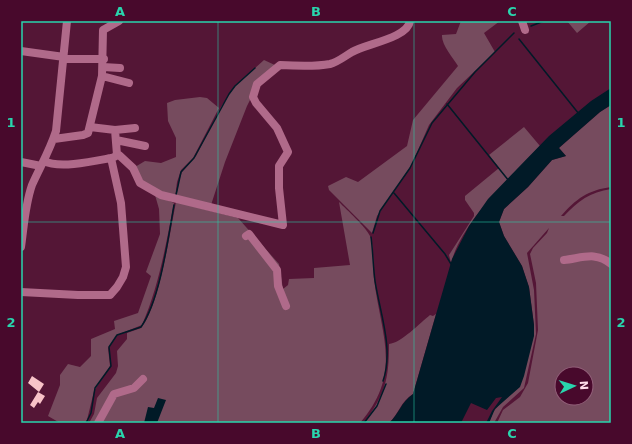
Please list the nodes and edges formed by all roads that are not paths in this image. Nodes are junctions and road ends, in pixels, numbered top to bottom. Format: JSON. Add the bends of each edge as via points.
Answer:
{"nodes":[{"id":1,"x":67,"y":21,"type":"edge"},
{"id":2,"x":119,"y":21,"type":"edge"},
{"id":3,"x":410,"y":21,"type":"edge"},
{"id":4,"x":522,"y":21,"type":"edge"},
{"id":5,"x":525,"y":30,"type":"dead end"},
{"id":6,"x":21,"y":51,"type":"edge"},
{"id":7,"x":64,"y":58,"type":"junction"},
{"id":8,"x":104,"y":63,"type":"junction"},
{"id":9,"x":120,"y":68,"type":"dead end"},
{"id":10,"x":102,"y":76,"type":"junction"},
{"id":11,"x":129,"y":83,"type":"dead end"},
{"id":12,"x":90,"y":127,"type":"junction"},
{"id":13,"x":135,"y":128,"type":"dead end"},
{"id":14,"x":115,"y":130,"type":"junction"},
{"id":15,"x":54,"y":139,"type":"junction"},
{"id":16,"x":116,"y":140,"type":"junction"},
{"id":17,"x":145,"y":146,"type":"dead end"},
{"id":18,"x":114,"y":157,"type":"junction"},
{"id":19,"x":21,"y":162,"type":"edge"},
{"id":20,"x":43,"y":163,"type":"junction"},
{"id":21,"x":246,"y":236,"type":"dead end"},
{"id":22,"x":21,"y":247,"type":"edge"},
{"id":23,"x":564,"y":260,"type":"dead end"},
{"id":24,"x":611,"y":264,"type":"edge"},
{"id":25,"x":21,"y":292,"type":"edge"},
{"id":26,"x":286,"y":306,"type":"dead end"},
{"id":27,"x":143,"y":379,"type":"dead end"},
{"id":28,"x":98,"y":423,"type":"edge"}],
"edges":[{"from":1,"to":7,"type":"street"},
{"from":2,"to":8,"type":"street","via":[[103,30]]},
{"from":3,"to":18,"type":"street","via":[[409,26],[399,33],[352,51],[331,64],[280,65],[256,84],[253,97],[277,128],[288,152],[279,166],[283,225],[161,195],[140,183],[133,168],[121,155]]},
{"from":4,"to":5,"type":"street"},
{"from":6,"to":7,"type":"street"},
{"from":7,"to":8,"type":"street"},
{"from":7,"to":15,"type":"street","via":[[59,118]]},
{"from":8,"to":9,"type":"street"},
{"from":8,"to":10,"type":"street"},
{"from":10,"to":11,"type":"street"},
{"from":10,"to":12,"type":"street"},
{"from":12,"to":14,"type":"street"},
{"from":12,"to":15,"type":"street","via":[[83,136]]},
{"from":13,"to":14,"type":"street"},
{"from":14,"to":16,"type":"street"},
{"from":15,"to":20,"type":"street"},
{"from":16,"to":17,"type":"street"},
{"from":16,"to":18,"type":"street"},
{"from":18,"to":20,"type":"street"},
{"from":18,"to":25,"type":"street","via":[[126,267],[117,287],[110,295]]},
{"from":19,"to":20,"type":"street"},
{"from":20,"to":22,"type":"street","via":[[28,200]]},
{"from":21,"to":26,"type":"street","via":[[249,234],[277,270],[278,286]]},
{"from":23,"to":24,"type":"street","via":[[592,256]]},
{"from":27,"to":28,"type":"street","via":[[134,388],[114,394]]}]}
